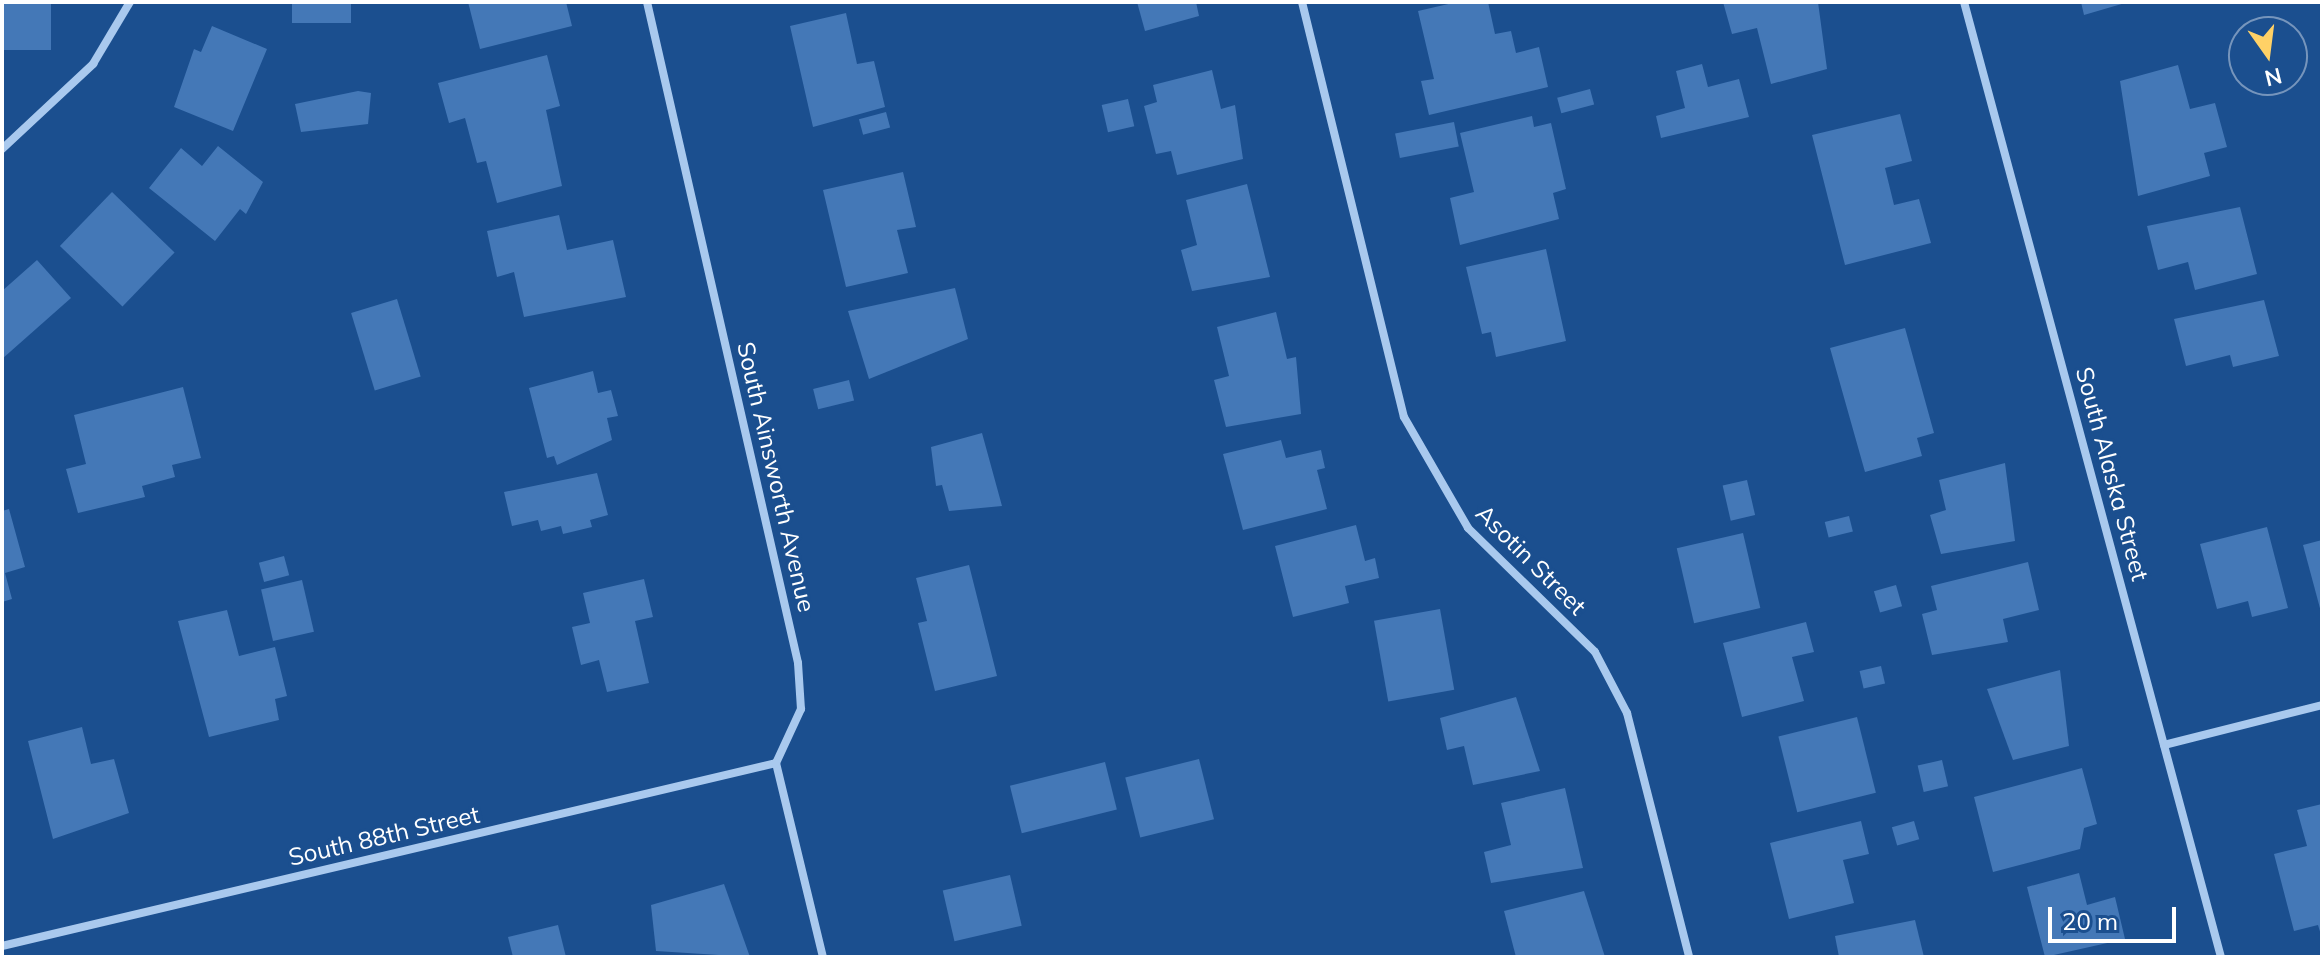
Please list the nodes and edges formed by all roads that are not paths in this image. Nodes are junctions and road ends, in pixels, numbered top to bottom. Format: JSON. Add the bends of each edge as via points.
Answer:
{"nodes":[{"id":1,"x":130,"y":2,"type":"edge"},
{"id":2,"x":647,"y":2,"type":"edge"},
{"id":3,"x":1302,"y":2,"type":"edge"},
{"id":4,"x":1964,"y":2,"type":"edge"},
{"id":5,"x":2,"y":149,"type":"edge"},
{"id":6,"x":2322,"y":705,"type":"edge"},
{"id":7,"x":2164,"y":745,"type":"junction"},
{"id":8,"x":776,"y":763,"type":"junction"},
{"id":9,"x":2,"y":946,"type":"edge"},
{"id":10,"x":823,"y":957,"type":"edge"},
{"id":11,"x":1689,"y":957,"type":"edge"},
{"id":12,"x":2221,"y":957,"type":"edge"}],
"edges":[{"from":1,"to":5,"type":"street","via":[[93,64]]},
{"from":2,"to":8,"type":"street","name":"South Ainsworth Avenue","via":[[798,663],[801,709]]},
{"from":3,"to":11,"type":"street","name":"Asotin Street","via":[[1404,417],[1468,528],[1595,652],[1627,713]]},
{"from":4,"to":7,"type":"street","name":"South Alaska Street"},
{"from":6,"to":7,"type":"street"},
{"from":7,"to":12,"type":"street","name":"South Alaska Street"},
{"from":8,"to":9,"type":"street","name":"South 88th Street"},
{"from":8,"to":10,"type":"street"}]}
